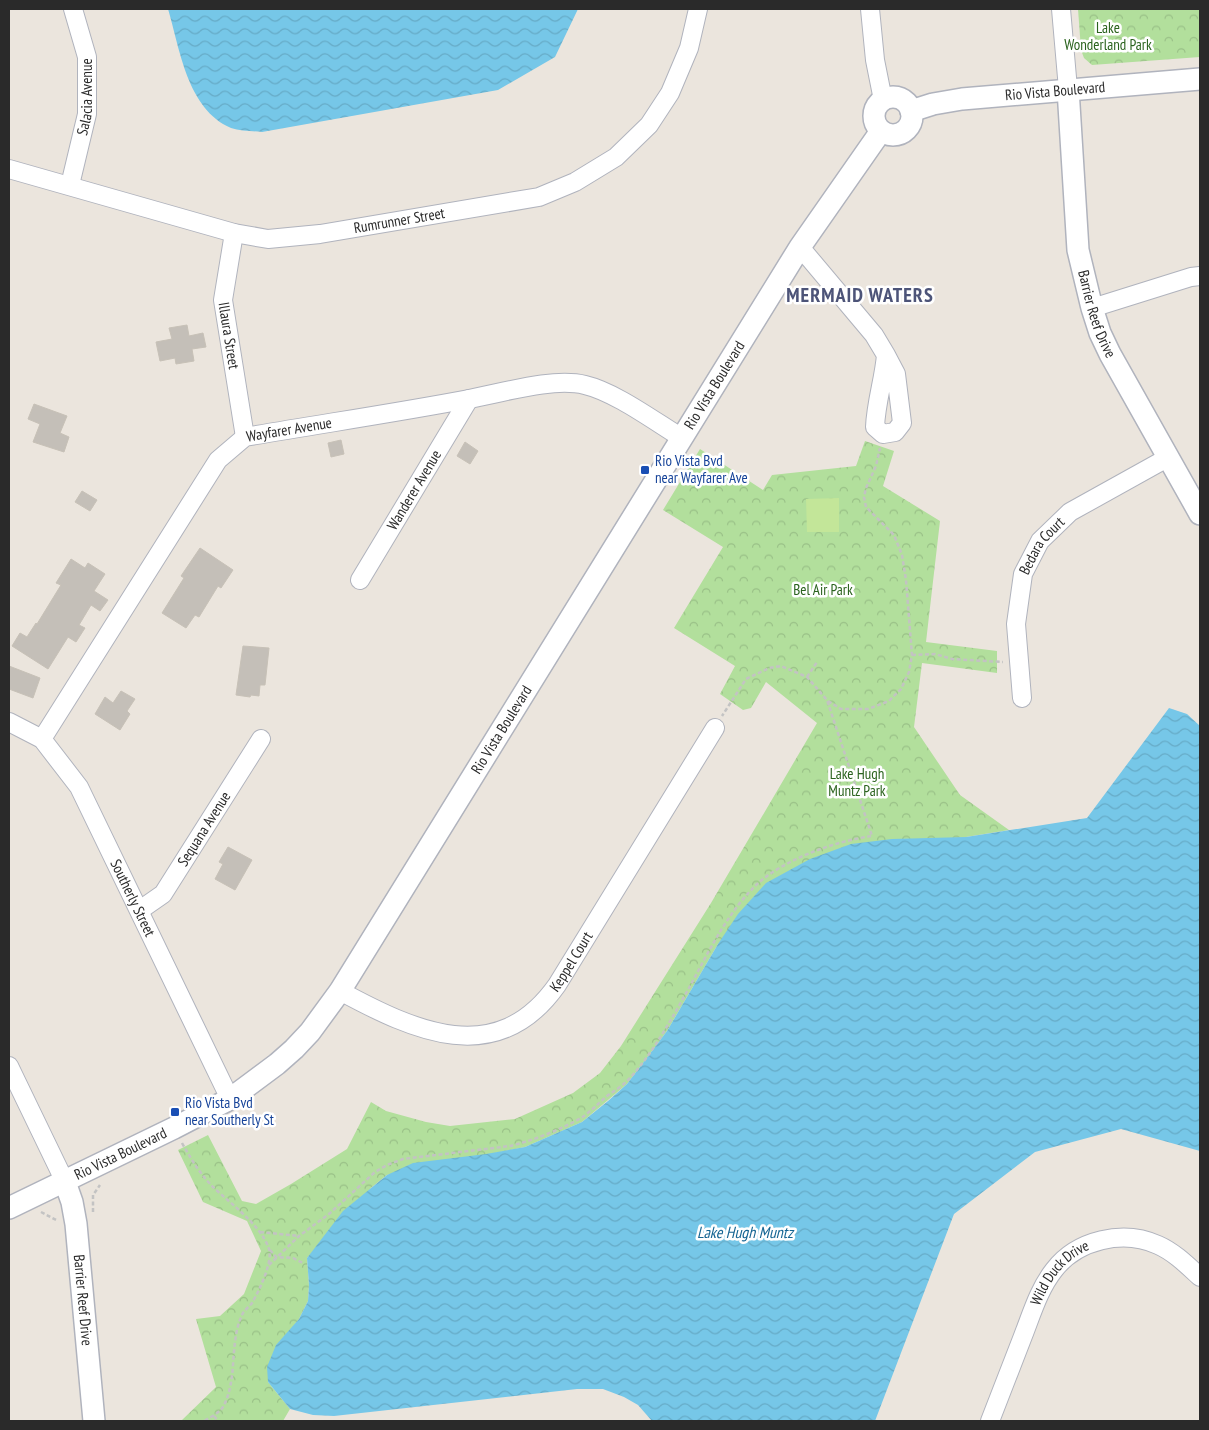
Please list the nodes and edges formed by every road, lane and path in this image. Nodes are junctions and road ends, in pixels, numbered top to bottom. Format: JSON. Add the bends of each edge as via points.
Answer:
{"nodes":[{"id":1,"x":73,"y":9,"type":"edge"},
{"id":2,"x":698,"y":9,"type":"edge"},
{"id":3,"x":870,"y":9,"type":"edge"},
{"id":4,"x":1061,"y":9,"type":"edge"},
{"id":5,"x":1200,"y":79,"type":"edge"},
{"id":6,"x":1068,"y":89,"type":"junction"},
{"id":7,"x":883,"y":100,"type":"junction"},
{"id":8,"x":911,"y":111,"type":"junction"},
{"id":9,"x":881,"y":131,"type":"junction"},
{"id":10,"x":9,"y":169,"type":"edge"},
{"id":11,"x":70,"y":185,"type":"junction"},
{"id":12,"x":234,"y":233,"type":"junction"},
{"id":13,"x":800,"y":247,"type":"junction"},
{"id":14,"x":1200,"y":276,"type":"edge"},
{"id":15,"x":1092,"y":308,"type":"junction"},
{"id":16,"x":886,"y":355,"type":"junction"},
{"id":17,"x":469,"y":399,"type":"junction"},
{"id":18,"x":883,"y":434,"type":"junction"},
{"id":19,"x":245,"y":437,"type":"junction"},
{"id":20,"x":682,"y":438,"type":"junction"},
{"id":21,"x":1169,"y":457,"type":"junction"},
{"id":22,"x":1200,"y":514,"type":"edge"},
{"id":23,"x":360,"y":580,"type":"dead end"},
{"id":24,"x":912,"y":655,"type":"junction"},
{"id":25,"x":817,"y":662,"type":"dead end"},
{"id":26,"x":1019,"y":662,"type":"junction"},
{"id":27,"x":807,"y":677,"type":"junction"},
{"id":28,"x":1022,"y":698,"type":"dead end"},
{"id":29,"x":827,"y":700,"type":"junction"},
{"id":30,"x":9,"y":722,"type":"edge"},
{"id":31,"x":715,"y":728,"type":"joint"},
{"id":32,"x":42,"y":739,"type":"junction"},
{"id":33,"x":260,"y":739,"type":"dead end"},
{"id":34,"x":872,"y":836,"type":"junction"},
{"id":35,"x":876,"y":841,"type":"dead end"},
{"id":36,"x":140,"y":910,"type":"junction"},
{"id":37,"x":340,"y":991,"type":"junction"},
{"id":38,"x":9,"y":1066,"type":"edge"},
{"id":39,"x":230,"y":1099,"type":"junction"},
{"id":40,"x":175,"y":1147,"type":"dead end"},
{"id":41,"x":103,"y":1181,"type":"dead end"},
{"id":42,"x":64,"y":1182,"type":"junction"},
{"id":43,"x":9,"y":1208,"type":"edge"},
{"id":44,"x":93,"y":1212,"type":"dead end"},
{"id":45,"x":259,"y":1232,"type":"junction"},
{"id":46,"x":299,"y":1236,"type":"junction"},
{"id":47,"x":270,"y":1250,"type":"junction"},
{"id":48,"x":276,"y":1257,"type":"junction"},
{"id":49,"x":303,"y":1263,"type":"dead end"},
{"id":50,"x":269,"y":1265,"type":"junction"},
{"id":51,"x":1200,"y":1277,"type":"edge"},
{"id":52,"x":214,"y":1416,"type":"junction"},
{"id":53,"x":94,"y":1421,"type":"edge"},
{"id":54,"x":204,"y":1421,"type":"edge"},
{"id":55,"x":218,"y":1421,"type":"edge"},
{"id":56,"x":990,"y":1421,"type":"edge"}],
"edges":[{"from":1,"to":11,"type":"street","name":"Salacia Avenue","via":[[87,57],[87,114]]},
{"from":2,"to":12,"type":"street","name":"Rumrunner Street","via":[[689,48],[670,93],[649,125],[616,157],[575,182],[539,197],[320,234],[268,239]]},
{"from":3,"to":7,"type":"street"},
{"from":4,"to":6,"type":"street"},
{"from":5,"to":6,"type":"street","name":"Rio Vista Boulevard"},
{"from":6,"to":8,"type":"street","name":"Rio Vista Boulevard","via":[[962,99]]},
{"from":6,"to":15,"type":"street","name":"Barrier Reef Drive","via":[[1078,250]]},
{"from":7,"to":8,"type":"street","via":[[895,97]]},
{"from":7,"to":9,"type":"street","via":[[874,113]]},
{"from":8,"to":9,"type":"street","via":[[910,124],[900,134]]},
{"from":9,"to":13,"type":"street","name":"Rio Vista Boulevard"},
{"from":10,"to":11,"type":"street","name":"Rumrunner Street"},
{"from":11,"to":12,"type":"street","name":"Rumrunner Street"},
{"from":12,"to":19,"type":"street","name":"Illaura Street","via":[[223,300]]},
{"from":13,"to":16,"type":"street","via":[[874,335]]},
{"from":13,"to":20,"type":"street","name":"Rio Vista Boulevard"},
{"from":14,"to":15,"type":"street"},
{"from":15,"to":21,"type":"street","name":"Barrier Reef Drive","via":[[1110,354]]},
{"from":16,"to":18,"type":"street","via":[[875,426]]},
{"from":16,"to":18,"type":"street","via":[[896,374],[902,423],[895,432]]},
{"from":17,"to":19,"type":"street","name":"Wayfarer Avenue"},
{"from":17,"to":20,"type":"street","name":"Wayfarer Avenue","via":[[546,384],[584,384],[609,394]]},
{"from":17,"to":23,"type":"street","name":"Wanderer Avenue"},
{"from":18,"to":24,"type":"path","via":[[876,466],[864,497],[866,507],[894,535],[902,555]]},
{"from":19,"to":32,"type":"street","name":"Wayfarer Avenue","via":[[218,460]]},
{"from":20,"to":37,"type":"street","name":"Rio Vista Boulevard"},
{"from":21,"to":22,"type":"street","name":"Barrier Reef Drive"},
{"from":21,"to":26,"type":"street","name":"Bedara Court","via":[[1070,512],[1040,541],[1023,574],[1016,624]]},
{"from":24,"to":26,"type":"path"},
{"from":24,"to":29,"type":"path","via":[[901,689],[889,701],[868,709],[841,709]]},
{"from":25,"to":27,"type":"path"},
{"from":26,"to":28,"type":"street","name":"Bedara Court"},
{"from":27,"to":29,"type":"path"},
{"from":27,"to":31,"type":"path","via":[[781,666],[746,679]]},
{"from":29,"to":34,"type":"path"},
{"from":30,"to":32,"type":"street","name":"Southerly Street"},
{"from":31,"to":37,"type":"street","name":"Keppel Court","via":[[557,985],[527,1017],[486,1035],[452,1036],[400,1019]]},
{"from":32,"to":36,"type":"street","name":"Southerly Street","via":[[79,787]]},
{"from":33,"to":36,"type":"street","name":"Sequana Avenue","via":[[163,894]]},
{"from":34,"to":35,"type":"path"},
{"from":34,"to":46,"type":"path","via":[[850,839],[818,850],[770,874],[756,886],[715,940],[645,1058],[628,1080],[584,1116],[527,1142],[402,1159],[387,1165]]},
{"from":36,"to":39,"type":"street","name":"Southerly Street"},
{"from":37,"to":39,"type":"street","name":"Rio Vista Boulevard","via":[[294,1049]]},
{"from":38,"to":42,"type":"street"},
{"from":39,"to":42,"type":"street","name":"Rio Vista Boulevard"},
{"from":40,"to":45,"type":"path","via":[[182,1144],[197,1168]]},
{"from":41,"to":44,"type":"path","via":[[93,1195]]},
{"from":42,"to":43,"type":"street","name":"Rio Vista Boulevard"},
{"from":42,"to":53,"type":"street","name":"Barrier Reef Drive","via":[[76,1224]]},
{"from":45,"to":46,"type":"path"},
{"from":45,"to":47,"type":"path"},
{"from":46,"to":48,"type":"path"},
{"from":47,"to":48,"type":"path"},
{"from":47,"to":50,"type":"path"},
{"from":48,"to":49,"type":"path","via":[[293,1258]]},
{"from":48,"to":50,"type":"path"},
{"from":50,"to":52,"type":"path","via":[[251,1304],[242,1314],[236,1336],[232,1379],[224,1406]]},
{"from":51,"to":56,"type":"street","name":"Wild Duck Drive","via":[[1170,1251],[1142,1239],[1108,1239],[1092,1243],[1064,1259],[1037,1299]]},
{"from":52,"to":54,"type":"path"},
{"from":52,"to":55,"type":"path"}]}
